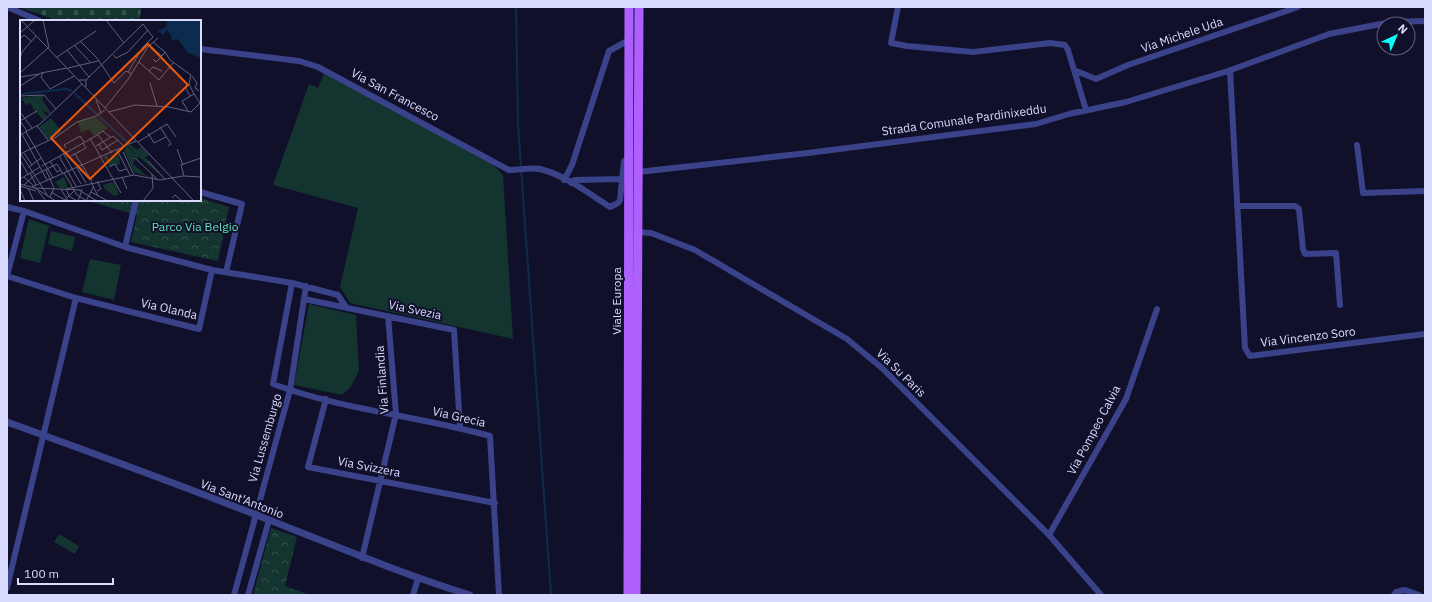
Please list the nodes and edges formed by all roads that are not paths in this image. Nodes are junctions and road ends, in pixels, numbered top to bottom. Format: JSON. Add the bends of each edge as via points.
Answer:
{"nodes":[{"id":1,"x":630,"y":7,"type":"edge"},
{"id":2,"x":639,"y":7,"type":"edge"},
{"id":3,"x":898,"y":7,"type":"edge"},
{"id":4,"x":1298,"y":7,"type":"edge"},
{"id":5,"x":7,"y":8,"type":"edge"},
{"id":6,"x":37,"y":20,"type":"edge"},
{"id":7,"x":1425,"y":20,"type":"edge"},
{"id":8,"x":629,"y":40,"type":"junction"},
{"id":9,"x":201,"y":49,"type":"edge"},
{"id":10,"x":1074,"y":70,"type":"junction"},
{"id":11,"x":1230,"y":70,"type":"junction"},
{"id":12,"x":1086,"y":110,"type":"junction"},
{"id":13,"x":1357,"y":145,"type":"dead end"},
{"id":14,"x":629,"y":159,"type":"junction"},
{"id":15,"x":638,"y":172,"type":"junction"},
{"id":16,"x":622,"y":179,"type":"junction"},
{"id":17,"x":564,"y":180,"type":"junction"},
{"id":18,"x":571,"y":183,"type":"junction"},
{"id":19,"x":1425,"y":190,"type":"edge"},
{"id":20,"x":201,"y":192,"type":"edge"},
{"id":21,"x":136,"y":201,"type":"edge"},
{"id":22,"x":1237,"y":206,"type":"junction"},
{"id":23,"x":7,"y":207,"type":"edge"},
{"id":24,"x":24,"y":211,"type":"junction"},
{"id":25,"x":638,"y":232,"type":"junction"},
{"id":26,"x":125,"y":247,"type":"junction"},
{"id":27,"x":212,"y":270,"type":"junction"},
{"id":28,"x":226,"y":272,"type":"junction"},
{"id":29,"x":7,"y":276,"type":"edge"},
{"id":30,"x":292,"y":283,"type":"junction"},
{"id":31,"x":306,"y":286,"type":"junction"},
{"id":32,"x":76,"y":298,"type":"junction"},
{"id":33,"x":304,"y":299,"type":"junction"},
{"id":34,"x":1340,"y":305,"type":"dead end"},
{"id":35,"x":346,"y":307,"type":"junction"},
{"id":36,"x":1157,"y":309,"type":"dead end"},
{"id":37,"x":388,"y":316,"type":"junction"},
{"id":38,"x":1425,"y":334,"type":"edge"},
{"id":39,"x":290,"y":390,"type":"junction"},
{"id":40,"x":326,"y":399,"type":"junction"},
{"id":41,"x":396,"y":414,"type":"junction"},
{"id":42,"x":7,"y":422,"type":"edge"},
{"id":43,"x":460,"y":427,"type":"junction"},
{"id":44,"x":43,"y":435,"type":"junction"},
{"id":45,"x":380,"y":480,"type":"junction"},
{"id":46,"x":495,"y":503,"type":"junction"},
{"id":47,"x":255,"y":514,"type":"junction"},
{"id":48,"x":269,"y":520,"type":"junction"},
{"id":49,"x":1049,"y":534,"type":"junction"},
{"id":50,"x":362,"y":558,"type":"junction"},
{"id":51,"x":418,"y":579,"type":"junction"},
{"id":52,"x":7,"y":588,"type":"edge"},
{"id":53,"x":234,"y":595,"type":"edge"},
{"id":54,"x":248,"y":595,"type":"edge"},
{"id":55,"x":413,"y":595,"type":"edge"},
{"id":56,"x":470,"y":595,"type":"edge"},
{"id":57,"x":500,"y":595,"type":"edge"},
{"id":58,"x":628,"y":595,"type":"edge"},
{"id":59,"x":636,"y":595,"type":"edge"},
{"id":60,"x":1101,"y":595,"type":"edge"},
{"id":61,"x":1394,"y":595,"type":"edge"},
{"id":62,"x":1419,"y":595,"type":"edge"}],
"edges":[{"from":1,"to":8,"type":"main road","name":"Viale Europa"},
{"from":2,"to":15,"type":"main road","name":"Viale Europa"},
{"from":3,"to":10,"type":"street","via":[[891,43],[973,52],[1060,44],[1065,45],[1068,50]]},
{"from":4,"to":10,"type":"street","name":"Via Michele Uda","via":[[1128,65],[1096,79]]},
{"from":5,"to":6,"type":"street"},
{"from":7,"to":11,"type":"street","name":"Strada Comunale Pardinixeddu","via":[[1391,22],[1329,34]]},
{"from":8,"to":14,"type":"main road","name":"Viale Europa"},
{"from":8,"to":17,"type":"street","via":[[608,51],[572,165]]},
{"from":9,"to":17,"type":"street","name":"Via San Francesco","via":[[299,61],[318,67],[509,170],[538,169]]},
{"from":10,"to":12,"type":"street"},
{"from":11,"to":12,"type":"street","name":"Strada Comunale Pardinixeddu","via":[[1132,100]]},
{"from":11,"to":22,"type":"street","name":"Via Vincenzo Soro"},
{"from":12,"to":15,"type":"street","name":"Strada Comunale Pardinixeddu","via":[[1036,124]]},
{"from":13,"to":19,"type":"street","via":[[1363,193]]},
{"from":14,"to":16,"type":"street","name":"Via San Francesco","via":[[624,161]]},
{"from":14,"to":58,"type":"main road","name":"Viale Europa"},
{"from":15,"to":25,"type":"main road","name":"Viale Europa"},
{"from":16,"to":18,"type":"street","via":[[574,180]]},
{"from":16,"to":18,"type":"street","name":"Via San Francesco","via":[[620,200],[610,207]]},
{"from":17,"to":18,"type":"street","name":"Via San Francesco"},
{"from":20,"to":28,"type":"street","via":[[242,204]]},
{"from":21,"to":26,"type":"street"},
{"from":22,"to":34,"type":"street","via":[[1295,206],[1299,209],[1305,254],[1336,253]]},
{"from":22,"to":38,"type":"street","name":"Via Vincenzo Soro","via":[[1245,348],[1250,356]]},
{"from":23,"to":24,"type":"street"},
{"from":24,"to":26,"type":"street"},
{"from":24,"to":29,"type":"street","name":"Via Olanda"},
{"from":25,"to":49,"type":"street","name":"Via Su Paris","via":[[651,233],[695,250],[847,339],[882,368]]},
{"from":25,"to":59,"type":"main road","name":"Viale Europa"},
{"from":26,"to":27,"type":"street"},
{"from":27,"to":28,"type":"street"},
{"from":27,"to":32,"type":"street","name":"Via Olanda","via":[[199,329]]},
{"from":28,"to":30,"type":"street"},
{"from":29,"to":32,"type":"street","name":"Via Olanda"},
{"from":30,"to":31,"type":"street"},
{"from":30,"to":39,"type":"street","name":"Via Lussemburgo","via":[[273,384]]},
{"from":31,"to":33,"type":"street","name":"Via Lussemburgo"},
{"from":31,"to":35,"type":"street","via":[[338,295]]},
{"from":32,"to":44,"type":"street"},
{"from":33,"to":35,"type":"street","name":"Via Svezia"},
{"from":33,"to":39,"type":"street","name":"Via Lussemburgo"},
{"from":35,"to":37,"type":"street","name":"Via Svezia"},
{"from":36,"to":49,"type":"street","name":"Via Pompeo Calvia","via":[[1126,399]]},
{"from":37,"to":41,"type":"street","name":"Via Finlandia"},
{"from":37,"to":43,"type":"street","name":"Via Svezia","via":[[454,330]]},
{"from":39,"to":40,"type":"street","name":"Via Grecia"},
{"from":39,"to":47,"type":"street","name":"Via Lussemburgo"},
{"from":40,"to":41,"type":"street","name":"Via Grecia"},
{"from":40,"to":45,"type":"street","name":"Via Svizzera","via":[[308,467]]},
{"from":41,"to":43,"type":"street","name":"Via Grecia"},
{"from":41,"to":45,"type":"street","name":"Via Finlandia"},
{"from":42,"to":44,"type":"street","name":"Via Sant'Antonio"},
{"from":43,"to":46,"type":"street","name":"Via Grecia","via":[[490,436]]},
{"from":44,"to":47,"type":"street","name":"Via Sant'Antonio"},
{"from":44,"to":52,"type":"street"},
{"from":45,"to":46,"type":"street","name":"Via Svizzera"},
{"from":45,"to":50,"type":"street","name":"Via Finlandia"},
{"from":46,"to":57,"type":"street","name":"Via Grecia"},
{"from":47,"to":48,"type":"street","name":"Via Sant'Antonio"},
{"from":47,"to":53,"type":"street","name":"Via Lussemburgo"},
{"from":48,"to":50,"type":"street","name":"Via Sant'Antonio"},
{"from":48,"to":54,"type":"street"},
{"from":49,"to":60,"type":"street","name":"Via Su Paris"},
{"from":50,"to":51,"type":"street","name":"Via Sant'Antonio"},
{"from":51,"to":55,"type":"street"},
{"from":51,"to":56,"type":"street","name":"Via Sant'Antonio"},
{"from":61,"to":62,"type":"street","via":[[1405,590]]}]}
